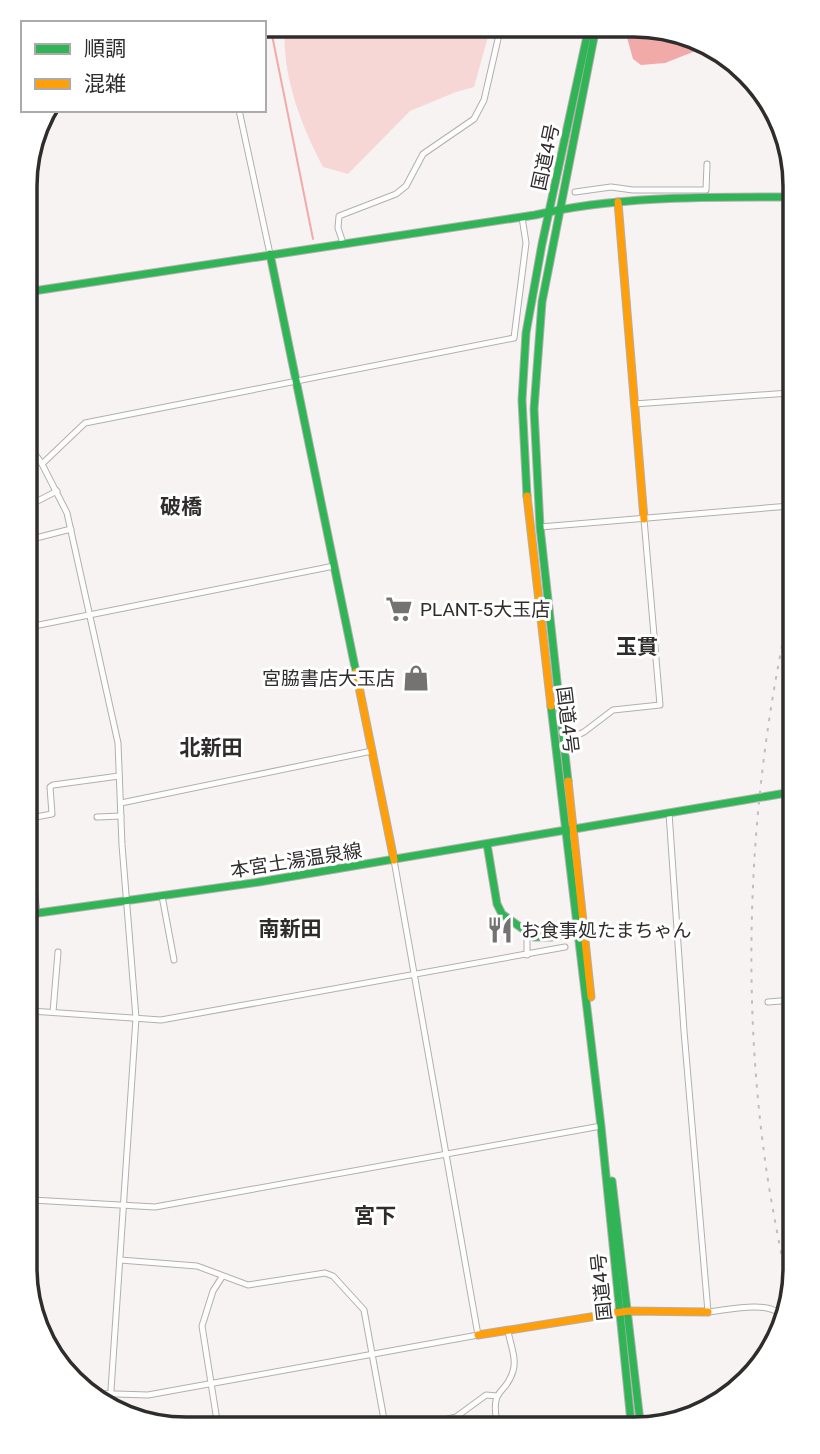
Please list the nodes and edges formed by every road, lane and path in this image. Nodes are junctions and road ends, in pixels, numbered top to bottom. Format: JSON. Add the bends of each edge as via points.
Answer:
{"nodes":[{"id":1,"x":498,"y":37,"type":"edge"},
{"id":2,"x":587,"y":37,"type":"edge"},
{"id":3,"x":594,"y":37,"type":"edge"},
{"id":4,"x":239,"y":112,"type":"edge"},
{"id":5,"x":707,"y":164,"type":"dead end"},
{"id":6,"x":624,"y":189,"type":"junction"},
{"id":7,"x":575,"y":192,"type":"dead end"},
{"id":8,"x":783,"y":197,"type":"edge"},
{"id":9,"x":621,"y":202,"type":"junction"},
{"id":10,"x":561,"y":209,"type":"junction"},
{"id":11,"x":550,"y":211,"type":"junction"},
{"id":12,"x":522,"y":216,"type":"junction"},
{"id":13,"x":343,"y":243,"type":"junction"},
{"id":14,"x":270,"y":254,"type":"junction"},
{"id":15,"x":37,"y":290,"type":"edge"},
{"id":16,"x":297,"y":382,"type":"junction"},
{"id":17,"x":783,"y":393,"type":"edge"},
{"id":18,"x":634,"y":404,"type":"junction"},
{"id":19,"x":37,"y":457,"type":"edge"},
{"id":20,"x":42,"y":464,"type":"junction"},
{"id":21,"x":57,"y":491,"type":"junction"},
{"id":22,"x":37,"y":501,"type":"edge"},
{"id":23,"x":783,"y":507,"type":"edge"},
{"id":24,"x":644,"y":519,"type":"junction"},
{"id":25,"x":540,"y":527,"type":"junction"},
{"id":26,"x":71,"y":529,"type":"junction"},
{"id":27,"x":37,"y":538,"type":"edge"},
{"id":28,"x":334,"y":566,"type":"junction"},
{"id":29,"x":91,"y":614,"type":"junction"},
{"id":30,"x":37,"y":625,"type":"edge"},
{"id":31,"x":563,"y":742,"type":"junction"},
{"id":32,"x":372,"y":751,"type":"junction"},
{"id":33,"x":119,"y":776,"type":"junction"},
{"id":34,"x":783,"y":794,"type":"edge"},
{"id":35,"x":121,"y":803,"type":"junction"},
{"id":36,"x":668,"y":813,"type":"junction"},
{"id":37,"x":121,"y":816,"type":"junction"},
{"id":38,"x":37,"y":817,"type":"edge"},
{"id":39,"x":97,"y":817,"type":"dead end"},
{"id":40,"x":570,"y":830,"type":"junction"},
{"id":41,"x":487,"y":844,"type":"junction"},
{"id":42,"x":394,"y":860,"type":"junction"},
{"id":43,"x":162,"y":896,"type":"junction"},
{"id":44,"x":127,"y":901,"type":"junction"},
{"id":45,"x":37,"y":914,"type":"edge"},
{"id":46,"x":577,"y":931,"type":"junction"},
{"id":47,"x":527,"y":932,"type":"junction"},
{"id":48,"x":565,"y":947,"type":"dead end"},
{"id":49,"x":58,"y":952,"type":"dead end"},
{"id":50,"x":527,"y":955,"type":"junction"},
{"id":51,"x":174,"y":960,"type":"dead end"},
{"id":52,"x":416,"y":975,"type":"junction"},
{"id":53,"x":783,"y":1001,"type":"edge"},
{"id":54,"x":768,"y":1002,"type":"dead end"},
{"id":55,"x":37,"y":1011,"type":"edge"},
{"id":56,"x":53,"y":1012,"type":"junction"},
{"id":57,"x":136,"y":1018,"type":"junction"},
{"id":58,"x":601,"y":1126,"type":"junction"},
{"id":59,"x":446,"y":1154,"type":"junction"},
{"id":60,"x":37,"y":1200,"type":"edge"},
{"id":61,"x":123,"y":1206,"type":"junction"},
{"id":62,"x":120,"y":1259,"type":"junction"},
{"id":63,"x":222,"y":1276,"type":"junction"},
{"id":64,"x":628,"y":1311,"type":"junction"},
{"id":65,"x":776,"y":1311,"type":"edge"},
{"id":66,"x":619,"y":1312,"type":"junction"},
{"id":67,"x":708,"y":1312,"type":"junction"},
{"id":68,"x":508,"y":1331,"type":"junction"},
{"id":69,"x":478,"y":1335,"type":"junction"},
{"id":70,"x":372,"y":1354,"type":"junction"},
{"id":71,"x":210,"y":1384,"type":"junction"},
{"id":72,"x":106,"y":1394,"type":"edge"},
{"id":73,"x":111,"y":1394,"type":"junction"},
{"id":74,"x":496,"y":1396,"type":"junction"},
{"id":75,"x":216,"y":1417,"type":"edge"},
{"id":76,"x":384,"y":1417,"type":"edge"},
{"id":77,"x":456,"y":1417,"type":"edge"},
{"id":78,"x":496,"y":1417,"type":"edge"},
{"id":79,"x":630,"y":1417,"type":"edge"},
{"id":80,"x":639,"y":1417,"type":"edge"}],
"edges":[{"from":1,"to":13,"type":"street","via":[[484,100],[474,119],[423,154],[406,186],[396,194],[339,216]]},
{"from":2,"to":11,"type":"main road","name":"国道4号"},
{"from":3,"to":10,"type":"main road","name":"国道4号"},
{"from":4,"to":14,"type":"street"},
{"from":5,"to":6,"type":"street","via":[[706,190]]},
{"from":6,"to":7,"type":"street"},
{"from":6,"to":9,"type":"street"},
{"from":8,"to":9,"type":"main road"},
{"from":9,"to":10,"type":"main road"},
{"from":9,"to":18,"type":"main road"},
{"from":10,"to":11,"type":"main road"},
{"from":10,"to":25,"type":"main road","name":"国道4号","via":[[537,352],[534,409]]},
{"from":11,"to":12,"type":"main road"},
{"from":11,"to":40,"type":"main road","name":"国道4号","via":[[526,333],[523,442],[528,517]]},
{"from":12,"to":13,"type":"main road"},
{"from":12,"to":16,"type":"street","via":[[527,243],[514,338]]},
{"from":13,"to":14,"type":"main road"},
{"from":14,"to":15,"type":"main road"},
{"from":14,"to":16,"type":"main road"},
{"from":16,"to":20,"type":"street","via":[[85,423]]},
{"from":16,"to":28,"type":"main road"},
{"from":17,"to":18,"type":"street"},
{"from":18,"to":24,"type":"main road"},
{"from":19,"to":20,"type":"street"},
{"from":20,"to":21,"type":"street"},
{"from":21,"to":22,"type":"street"},
{"from":21,"to":26,"type":"street"},
{"from":23,"to":24,"type":"street"},
{"from":24,"to":25,"type":"street"},
{"from":24,"to":31,"type":"street","via":[[660,705],[613,710]]},
{"from":25,"to":31,"type":"main road","name":"国道4号"},
{"from":26,"to":27,"type":"street"},
{"from":26,"to":29,"type":"street"},
{"from":28,"to":29,"type":"street"},
{"from":28,"to":32,"type":"main road"},
{"from":29,"to":30,"type":"street"},
{"from":29,"to":33,"type":"street","via":[[118,743]]},
{"from":31,"to":40,"type":"main road","name":"国道4号"},
{"from":32,"to":35,"type":"street"},
{"from":32,"to":42,"type":"main road"},
{"from":33,"to":35,"type":"street"},
{"from":33,"to":38,"type":"street","via":[[53,785],[52,814]]},
{"from":34,"to":36,"type":"main road","name":"本宮土湯温泉線"},
{"from":35,"to":37,"type":"street"},
{"from":36,"to":40,"type":"main road","name":"本宮土湯温泉線"},
{"from":36,"to":67,"type":"street"},
{"from":37,"to":39,"type":"street"},
{"from":37,"to":44,"type":"street"},
{"from":40,"to":41,"type":"main road","name":"本宮土湯温泉線"},
{"from":40,"to":46,"type":"main road","name":"国道4号"},
{"from":40,"to":64,"type":"main road","name":"国道4号"},
{"from":41,"to":42,"type":"main road","name":"本宮土湯温泉線"},
{"from":41,"to":47,"type":"main road","via":[[499,909]]},
{"from":42,"to":43,"type":"main road","name":"本宮土湯温泉線"},
{"from":42,"to":52,"type":"street"},
{"from":43,"to":44,"type":"main road","name":"本宮土湯温泉線"},
{"from":43,"to":51,"type":"street"},
{"from":44,"to":45,"type":"main road","name":"本宮土湯温泉線"},
{"from":44,"to":57,"type":"street"},
{"from":46,"to":47,"type":"main road","via":[[540,938]]},
{"from":46,"to":58,"type":"main road","name":"国道4号"},
{"from":47,"to":50,"type":"street"},
{"from":48,"to":50,"type":"street"},
{"from":49,"to":56,"type":"street"},
{"from":50,"to":52,"type":"street"},
{"from":52,"to":57,"type":"street","via":[[161,1020]]},
{"from":52,"to":59,"type":"street"},
{"from":53,"to":54,"type":"street"},
{"from":55,"to":56,"type":"street"},
{"from":56,"to":57,"type":"street"},
{"from":57,"to":61,"type":"street"},
{"from":58,"to":59,"type":"street"},
{"from":58,"to":66,"type":"main road","name":"国道4号"},
{"from":59,"to":61,"type":"street","via":[[155,1207]]},
{"from":59,"to":69,"type":"street"},
{"from":60,"to":61,"type":"street"},
{"from":61,"to":62,"type":"street"},
{"from":62,"to":63,"type":"street","via":[[197,1266]]},
{"from":62,"to":73,"type":"street"},
{"from":63,"to":70,"type":"street","via":[[248,1285],[330,1273],[364,1310]]},
{"from":63,"to":71,"type":"street","via":[[202,1326]]},
{"from":64,"to":66,"type":"main road"},
{"from":64,"to":67,"type":"main road"},
{"from":64,"to":80,"type":"main road","name":"国道4号"},
{"from":65,"to":67,"type":"street"},
{"from":66,"to":68,"type":"main road"},
{"from":66,"to":79,"type":"main road","name":"国道4号"},
{"from":68,"to":69,"type":"main road"},
{"from":68,"to":74,"type":"street","via":[[514,1369]]},
{"from":69,"to":70,"type":"street"},
{"from":70,"to":71,"type":"street"},
{"from":70,"to":76,"type":"street"},
{"from":71,"to":73,"type":"street","via":[[138,1396]]},
{"from":71,"to":75,"type":"street"},
{"from":72,"to":73,"type":"street"},
{"from":74,"to":77,"type":"street","via":[[486,1395]]},
{"from":74,"to":78,"type":"street"}]}
